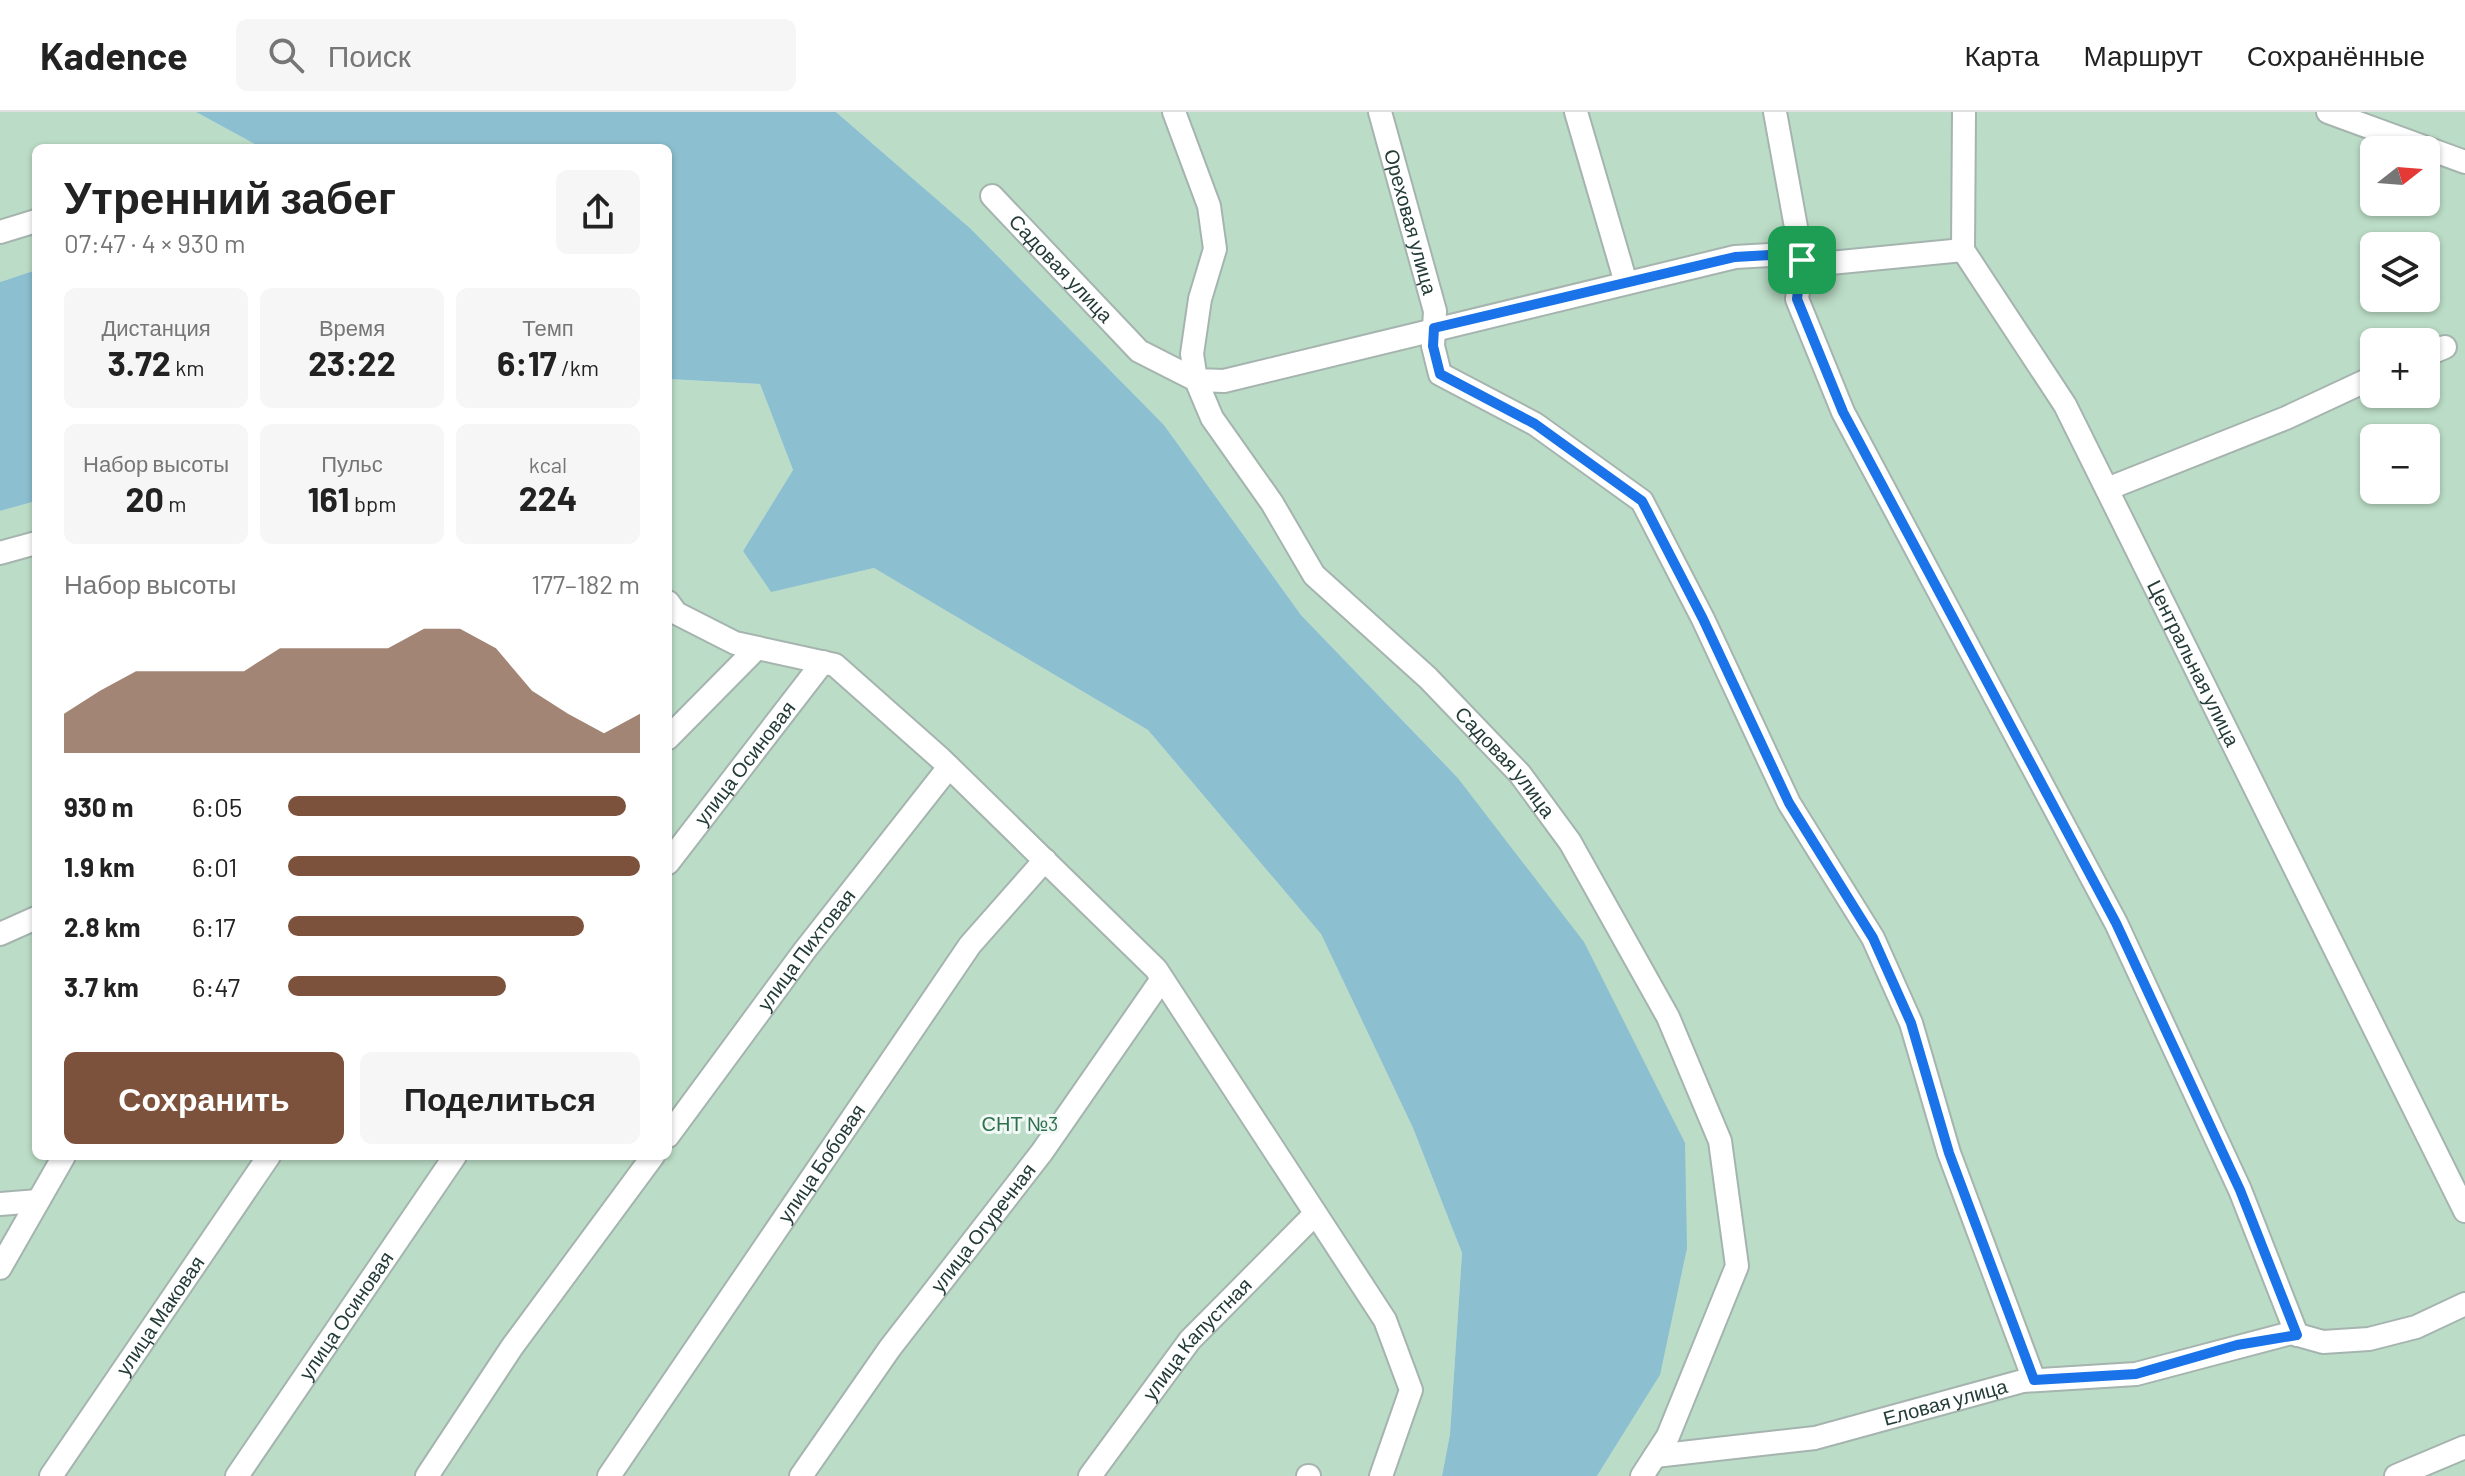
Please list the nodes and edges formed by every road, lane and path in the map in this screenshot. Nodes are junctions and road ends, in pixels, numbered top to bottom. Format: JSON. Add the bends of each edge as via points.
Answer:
{"nodes":[{"id":1,"x":1174,"y":112,"type":"edge"},
{"id":2,"x":1380,"y":112,"type":"edge"},
{"id":3,"x":1576,"y":112,"type":"edge"},
{"id":4,"x":1775,"y":112,"type":"edge"},
{"id":5,"x":1964,"y":112,"type":"edge"},
{"id":6,"x":2328,"y":112,"type":"edge"},
{"id":7,"x":2465,"y":162,"type":"edge"},
{"id":8,"x":992,"y":196,"type":"dead end"},
{"id":9,"x":32,"y":222,"type":"edge"},
{"id":10,"x":0,"y":232,"type":"edge"},
{"id":11,"x":1963,"y":250,"type":"junction"},
{"id":12,"x":1802,"y":260,"type":"junction"},
{"id":13,"x":1626,"y":283,"type":"junction"},
{"id":14,"x":1434,"y":328,"type":"junction"},
{"id":15,"x":1196,"y":380,"type":"junction"},
{"id":16,"x":2360,"y":384,"type":"edge"},
{"id":17,"x":2107,"y":489,"type":"junction"},
{"id":18,"x":32,"y":544,"type":"edge"},
{"id":19,"x":0,"y":553,"type":"edge"},
{"id":20,"x":672,"y":608,"type":"edge"},
{"id":21,"x":757,"y":648,"type":"junction"},
{"id":22,"x":823,"y":662,"type":"junction"},
{"id":23,"x":672,"y":734,"type":"edge"},
{"id":24,"x":949,"y":767,"type":"junction"},
{"id":25,"x":672,"y":858,"type":"edge"},
{"id":26,"x":1045,"y":860,"type":"junction"},
{"id":27,"x":32,"y":920,"type":"edge"},
{"id":28,"x":0,"y":934,"type":"edge"},
{"id":29,"x":1162,"y":979,"type":"junction"},
{"id":30,"x":672,"y":1131,"type":"edge"},
{"id":31,"x":62,"y":1160,"type":"edge"},
{"id":32,"x":266,"y":1160,"type":"edge"},
{"id":33,"x":452,"y":1160,"type":"edge"},
{"id":34,"x":650,"y":1160,"type":"edge"},
{"id":35,"x":38,"y":1201,"type":"junction"},
{"id":36,"x":0,"y":1204,"type":"edge"},
{"id":37,"x":2465,"y":1211,"type":"edge"},
{"id":38,"x":1315,"y":1214,"type":"junction"},
{"id":39,"x":0,"y":1268,"type":"edge"},
{"id":40,"x":2465,"y":1304,"type":"edge"},
{"id":41,"x":2297,"y":1335,"type":"junction"},
{"id":42,"x":2034,"y":1380,"type":"junction"},
{"id":43,"x":2465,"y":1447,"type":"edge"},
{"id":44,"x":1655,"y":1456,"type":"junction"},
{"id":45,"x":51,"y":1476,"type":"edge"},
{"id":46,"x":237,"y":1476,"type":"edge"},
{"id":47,"x":427,"y":1476,"type":"edge"},
{"id":48,"x":609,"y":1476,"type":"edge"},
{"id":49,"x":801,"y":1476,"type":"edge"},
{"id":50,"x":1090,"y":1476,"type":"edge"},
{"id":51,"x":1381,"y":1476,"type":"edge"},
{"id":52,"x":1642,"y":1476,"type":"edge"},
{"id":53,"x":2396,"y":1476,"type":"edge"}],
"edges":[{"from":1,"to":15,"type":"street","via":[[1209,206],[1215,249],[1192,354]]},
{"from":2,"to":14,"type":"street","name":"Ореховая улица","via":[[1435,311]]},
{"from":3,"to":13,"type":"street"},
{"from":4,"to":12,"type":"street"},
{"from":5,"to":11,"type":"street"},
{"from":6,"to":7,"type":"street"},
{"from":8,"to":15,"type":"street","name":"Садовая улица","via":[[1139,351]]},
{"from":9,"to":10,"type":"street"},
{"from":11,"to":12,"type":"street","via":[[1820,264]]},
{"from":11,"to":17,"type":"street","name":"Центральная улица","via":[[2065,405]]},
{"from":12,"to":13,"type":"street","via":[[1735,257]]},
{"from":12,"to":41,"type":"street","via":[[1797,299],[1843,412],[2116,923],[2240,1190]]},
{"from":13,"to":14,"type":"street"},
{"from":14,"to":15,"type":"street","via":[[1224,381]]},
{"from":14,"to":42,"type":"street","name":"Ореховая улица","via":[[1440,374],[1535,424],[1642,501],[1789,803],[1873,938],[1911,1023],[1949,1153]]},
{"from":15,"to":44,"type":"street","name":"Садовая улица","via":[[1212,418],[1272,503],[1314,575],[1428,678],[1520,774],[1570,842],[1668,1017],[1720,1141],[1737,1266],[1700,1363]]},
{"from":16,"to":17,"type":"street"},
{"from":17,"to":37,"type":"street","name":"Центральная улица"},
{"from":18,"to":19,"type":"street"},
{"from":20,"to":21,"type":"street","via":[[723,637]]},
{"from":21,"to":22,"type":"street"},
{"from":21,"to":23,"type":"street"},
{"from":22,"to":24,"type":"street","via":[[835,665]]},
{"from":22,"to":25,"type":"street","name":"улица Осиновая"},
{"from":24,"to":26,"type":"street"},
{"from":24,"to":30,"type":"street","name":"улица Пихтовая"},
{"from":26,"to":29,"type":"street"},
{"from":26,"to":48,"type":"street","name":"улица Бобовая","via":[[970,945]]},
{"from":27,"to":28,"type":"street"},
{"from":29,"to":38,"type":"street"},
{"from":29,"to":49,"type":"street","name":"улица Огуречная","via":[[1042,1152],[890,1348]]},
{"from":31,"to":35,"type":"street"},
{"from":32,"to":45,"type":"street","name":"улица Маковая"},
{"from":33,"to":46,"type":"street","name":"улица Осиновая"},
{"from":34,"to":47,"type":"street","via":[[512,1347]]},
{"from":35,"to":36,"type":"street"},
{"from":35,"to":39,"type":"street"},
{"from":38,"to":50,"type":"street","name":"улица Капустная","via":[[1190,1340]]},
{"from":38,"to":51,"type":"street","via":[[1385,1320],[1411,1390]]},
{"from":40,"to":41,"type":"street","name":"Еловая улица","via":[[2416,1327],[2369,1339],[2323,1342]]},
{"from":41,"to":42,"type":"street","name":"Еловая улица","via":[[2237,1345],[2136,1374]]},
{"from":42,"to":44,"type":"street","name":"Еловая улица","via":[[1815,1438]]},
{"from":43,"to":53,"type":"street"},
{"from":44,"to":52,"type":"street","name":"Садовая улица"}]}
